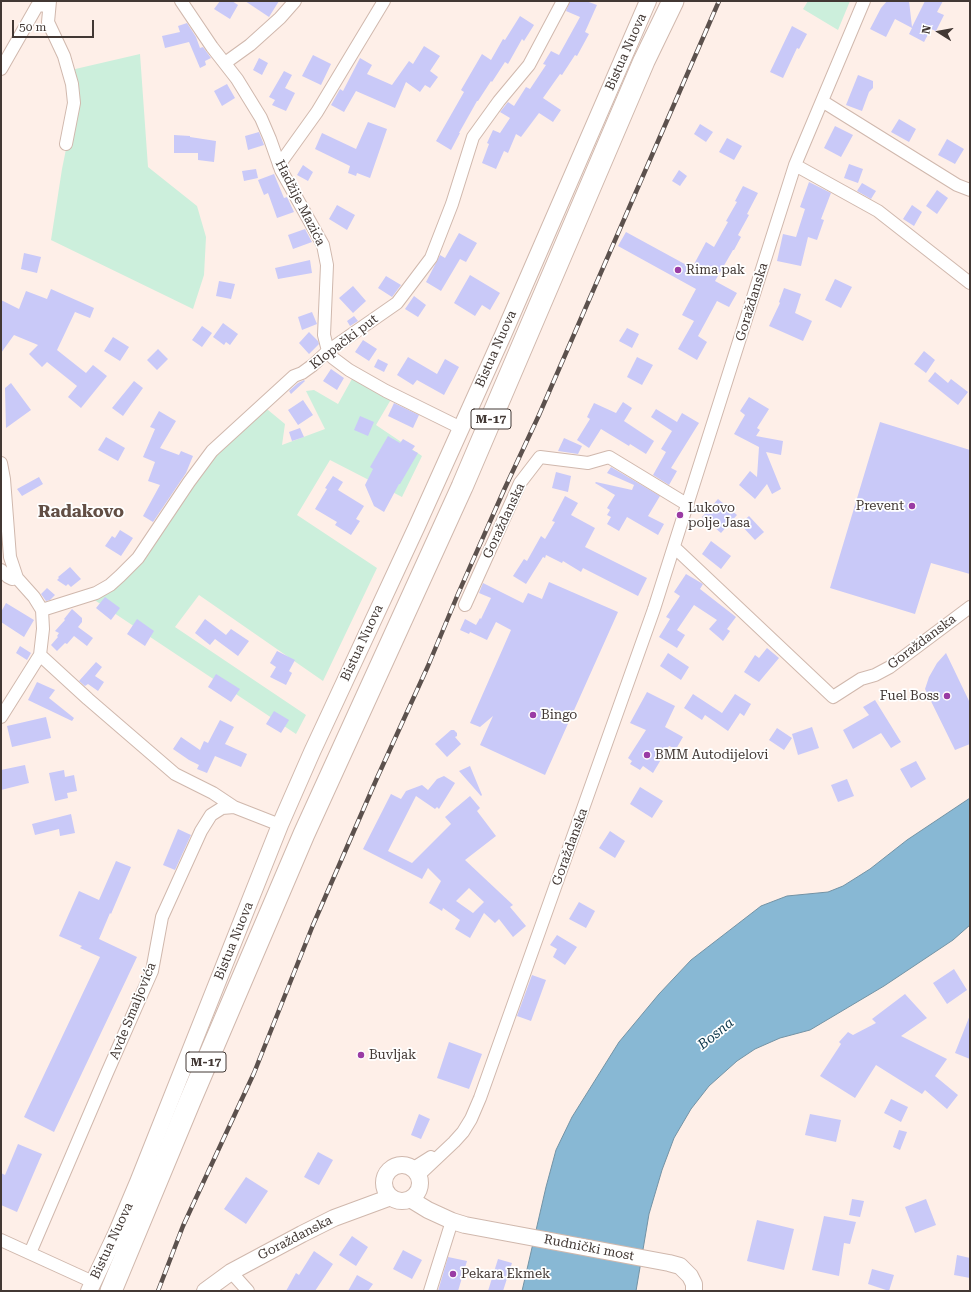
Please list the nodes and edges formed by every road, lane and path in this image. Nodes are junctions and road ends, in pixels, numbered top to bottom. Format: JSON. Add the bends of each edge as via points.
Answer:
{"nodes":[{"id":1,"x":180,"y":1,"type":"edge"},
{"id":2,"x":295,"y":1,"type":"edge"},
{"id":3,"x":384,"y":1,"type":"edge"},
{"id":4,"x":563,"y":1,"type":"edge"},
{"id":5,"x":648,"y":1,"type":"edge"},
{"id":6,"x":673,"y":1,"type":"edge"},
{"id":7,"x":864,"y":1,"type":"edge"},
{"id":8,"x":49,"y":4,"type":"edge"},
{"id":9,"x":225,"y":63,"type":"junction"},
{"id":10,"x":1,"y":69,"type":"edge"},
{"id":11,"x":822,"y":101,"type":"junction"},
{"id":12,"x":66,"y":144,"type":"dead end"},
{"id":13,"x":279,"y":165,"type":"junction"},
{"id":14,"x":795,"y":165,"type":"junction"},
{"id":15,"x":970,"y":190,"type":"edge"},
{"id":16,"x":970,"y":283,"type":"edge"},
{"id":17,"x":328,"y":351,"type":"junction"},
{"id":18,"x":461,"y":428,"type":"junction"},
{"id":19,"x":1,"y":463,"type":"edge"},
{"id":20,"x":688,"y":505,"type":"junction"},
{"id":21,"x":674,"y":547,"type":"junction"},
{"id":22,"x":1,"y":570,"type":"edge"},
{"id":23,"x":17,"y":578,"type":"junction"},
{"id":24,"x":465,"y":605,"type":"dead end"},
{"id":25,"x":970,"y":607,"type":"edge"},
{"id":26,"x":42,"y":610,"type":"junction"},
{"id":27,"x":40,"y":655,"type":"junction"},
{"id":28,"x":1,"y":717,"type":"edge"},
{"id":29,"x":234,"y":807,"type":"junction"},
{"id":30,"x":280,"y":825,"type":"junction"},
{"id":31,"x":414,"y":1184,"type":"junction"},
{"id":32,"x":387,"y":1191,"type":"junction"},
{"id":33,"x":452,"y":1221,"type":"junction"},
{"id":34,"x":1,"y":1240,"type":"edge"},
{"id":35,"x":30,"y":1253,"type":"junction"},
{"id":36,"x":230,"y":1272,"type":"junction"},
{"id":37,"x":97,"y":1288,"type":"edge"},
{"id":38,"x":205,"y":1291,"type":"edge"},
{"id":39,"x":248,"y":1291,"type":"edge"},
{"id":40,"x":430,"y":1291,"type":"edge"},
{"id":41,"x":694,"y":1291,"type":"edge"}],
"edges":[{"from":1,"to":9,"type":"street","name":"Hadžije Mazića"},
{"from":2,"to":9,"type":"street","via":[[250,45]]},
{"from":3,"to":13,"type":"street","via":[[317,112]]},
{"from":4,"to":17,"type":"street","name":"Klopački put","via":[[529,65],[473,137],[452,204],[431,258],[397,303]]},
{"from":5,"to":18,"type":"street","name":"Bistua Nuova"},
{"from":6,"to":37,"type":"highway","number":"M-17","via":[[644,61],[462,487],[304,834],[190,1101]]},
{"from":7,"to":11,"type":"street","name":"Goraždanska"},
{"from":8,"to":10,"type":"street","via":[[37,6]]},
{"from":8,"to":12,"type":"street","via":[[48,22],[64,56],[72,84],[74,103]]},
{"from":9,"to":13,"type":"street","name":"Hadžije Mazića","via":[[261,118]]},
{"from":11,"to":14,"type":"street","name":"Goraždanska"},
{"from":11,"to":15,"type":"street","via":[[957,185]]},
{"from":13,"to":17,"type":"street","name":"Hadžije Mazića","via":[[323,245],[327,265],[324,335]]},
{"from":14,"to":16,"type":"street","via":[[878,211]]},
{"from":14,"to":20,"type":"street","name":"Goraždanska"},
{"from":17,"to":18,"type":"street","via":[[349,370]]},
{"from":17,"to":26,"type":"street","name":"Klopački put","via":[[313,365],[294,376],[212,451],[138,558],[120,576],[96,593]]},
{"from":18,"to":30,"type":"street","name":"Bistua Nuova"},
{"from":19,"to":23,"type":"street","via":[[10,557]]},
{"from":20,"to":21,"type":"street","name":"Goraždanska"},
{"from":20,"to":24,"type":"street","name":"Goraždanska","via":[[609,457],[588,464],[540,457],[520,483]]},
{"from":21,"to":25,"type":"street","name":"Goraždanska","via":[[833,697],[861,679],[890,667]]},
{"from":21,"to":31,"type":"street","name":"Goraždanska","via":[[480,1098],[463,1132]]},
{"from":22,"to":23,"type":"street","via":[[8,577]]},
{"from":23,"to":26,"type":"street"},
{"from":26,"to":27,"type":"street"},
{"from":27,"to":28,"type":"street"},
{"from":27,"to":29,"type":"street","via":[[175,774]]},
{"from":29,"to":30,"type":"street"},
{"from":29,"to":35,"type":"street","name":"Avde Smaljovića","via":[[222,808],[211,814],[181,874],[162,918],[152,971]]},
{"from":30,"to":37,"type":"street","name":"Bistua Nuova","via":[[116,1234]]},
{"from":31,"to":32,"type":"street","via":[[399,1200]]},
{"from":31,"to":32,"type":"street","via":[[402,1165],[387,1173]]},
{"from":31,"to":33,"type":"street"},
{"from":32,"to":36,"type":"street","name":"Goraždanska"},
{"from":33,"to":40,"type":"street"},
{"from":33,"to":41,"type":"street","name":"Rudnički most","via":[[482,1229],[680,1266],[690,1276]]},
{"from":34,"to":35,"type":"street"},
{"from":35,"to":37,"type":"street"},
{"from":36,"to":38,"type":"street","name":"Goraždanska"},
{"from":36,"to":39,"type":"street"}]}
